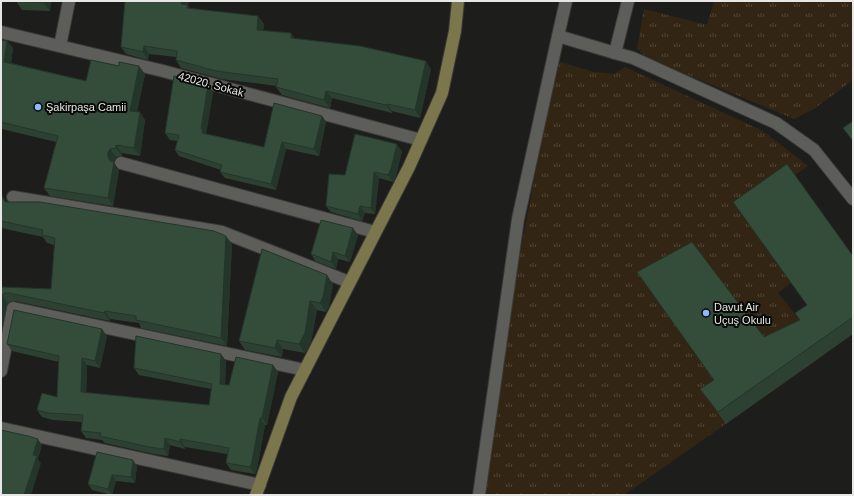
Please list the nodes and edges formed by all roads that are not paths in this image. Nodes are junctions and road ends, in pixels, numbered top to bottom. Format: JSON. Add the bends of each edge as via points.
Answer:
{"nodes":[{"id":1,"x":68,"y":1,"type":"edge"},
{"id":2,"x":458,"y":1,"type":"edge"},
{"id":3,"x":566,"y":1,"type":"edge"},
{"id":4,"x":628,"y":1,"type":"edge"},
{"id":5,"x":1,"y":32,"type":"edge"},
{"id":6,"x":558,"y":36,"type":"junction"},
{"id":7,"x":60,"y":46,"type":"junction"},
{"id":8,"x":615,"y":53,"type":"junction"},
{"id":9,"x":421,"y":140,"type":"junction"},
{"id":10,"x":121,"y":163,"type":"dead end"},
{"id":11,"x":13,"y":197,"type":"dead end"},
{"id":12,"x":853,"y":199,"type":"edge"},
{"id":13,"x":375,"y":232,"type":"junction"},
{"id":14,"x":349,"y":282,"type":"junction"},
{"id":15,"x":305,"y":370,"type":"junction"},
{"id":16,"x":1,"y":371,"type":"edge"},
{"id":17,"x":1,"y":428,"type":"edge"},
{"id":18,"x":258,"y":490,"type":"edge"},
{"id":19,"x":479,"y":495,"type":"edge"}],
"edges":[{"from":1,"to":7,"type":"street"},
{"from":2,"to":9,"type":"main road","via":[[455,31],[442,93]]},
{"from":3,"to":6,"type":"street"},
{"from":4,"to":8,"type":"street"},
{"from":5,"to":7,"type":"street","name":"42020. Sokak"},
{"from":6,"to":8,"type":"street"},
{"from":6,"to":19,"type":"street","via":[[518,218]]},
{"from":7,"to":9,"type":"street","name":"42020. Sokak"},
{"from":8,"to":12,"type":"street","via":[[633,58],[776,123],[814,150]]},
{"from":9,"to":13,"type":"main road"},
{"from":10,"to":13,"type":"street"},
{"from":11,"to":14,"type":"street","via":[[222,232]]},
{"from":13,"to":14,"type":"main road"},
{"from":14,"to":15,"type":"main road"},
{"from":15,"to":16,"type":"street","via":[[13,308]]},
{"from":15,"to":18,"type":"main road","via":[[291,397]]},
{"from":17,"to":18,"type":"street"}]}
